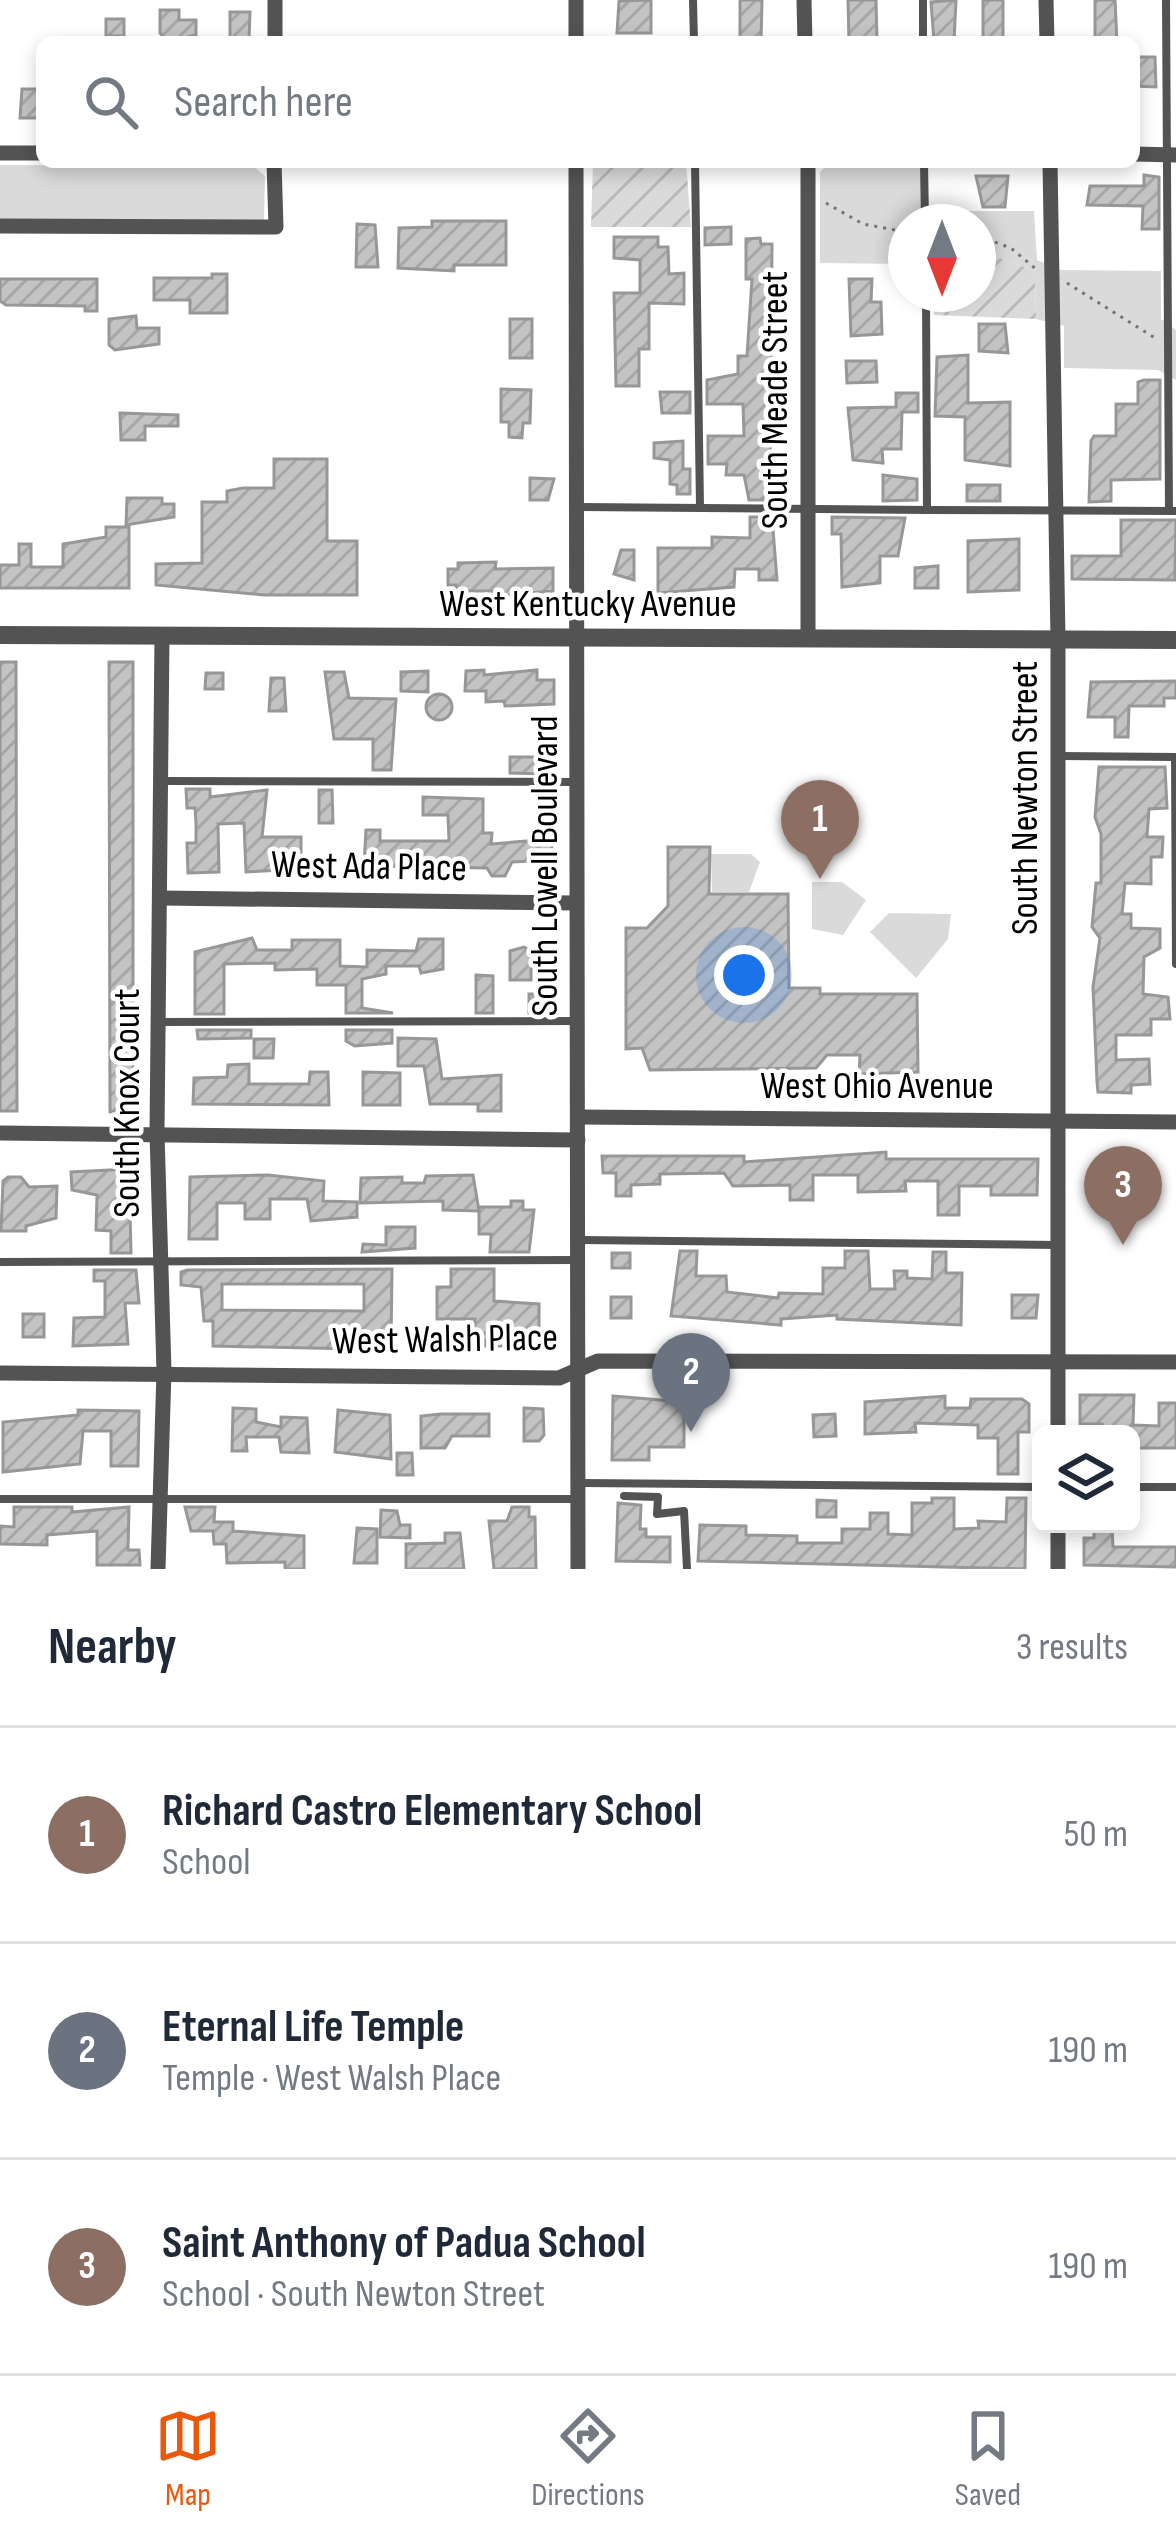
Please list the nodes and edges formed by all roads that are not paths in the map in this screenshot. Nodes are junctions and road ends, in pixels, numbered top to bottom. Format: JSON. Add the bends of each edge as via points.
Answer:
{"nodes":[{"id":1,"x":275,"y":0,"type":"edge"},
{"id":2,"x":576,"y":0,"type":"edge"},
{"id":3,"x":693,"y":0,"type":"edge"},
{"id":4,"x":804,"y":0,"type":"edge"},
{"id":5,"x":923,"y":0,"type":"edge"},
{"id":6,"x":1046,"y":0,"type":"edge"},
{"id":7,"x":1166,"y":0,"type":"edge"},
{"id":8,"x":275,"y":36,"type":"edge"},
{"id":9,"x":576,"y":36,"type":"edge"},
{"id":10,"x":694,"y":36,"type":"edge"},
{"id":11,"x":805,"y":36,"type":"edge"},
{"id":12,"x":923,"y":36,"type":"edge"},
{"id":13,"x":1047,"y":36,"type":"edge"},
{"id":14,"x":0,"y":152,"type":"edge"},
{"id":15,"x":36,"y":153,"type":"edge"},
{"id":16,"x":1140,"y":154,"type":"edge"},
{"id":17,"x":1172,"y":155,"type":"edge"},
{"id":18,"x":274,"y":168,"type":"edge"},
{"id":19,"x":576,"y":168,"type":"edge"},
{"id":20,"x":695,"y":168,"type":"edge"},
{"id":21,"x":808,"y":168,"type":"edge"},
{"id":22,"x":925,"y":168,"type":"edge"},
{"id":23,"x":1050,"y":168,"type":"edge"},
{"id":24,"x":926,"y":204,"type":"edge"},
{"id":25,"x":0,"y":226,"type":"edge"},
{"id":26,"x":926,"y":312,"type":"edge"},
{"id":27,"x":577,"y":507,"type":"junction"},
{"id":28,"x":700,"y":507,"type":"junction"},
{"id":29,"x":808,"y":509,"type":"junction"},
{"id":30,"x":927,"y":510,"type":"junction"},
{"id":31,"x":1172,"y":511,"type":"edge"},
{"id":32,"x":1056,"y":513,"type":"junction"},
{"id":33,"x":0,"y":635,"type":"edge"},
{"id":34,"x":161,"y":636,"type":"junction"},
{"id":35,"x":578,"y":637,"type":"junction"},
{"id":36,"x":808,"y":638,"type":"junction"},
{"id":37,"x":1058,"y":639,"type":"junction"},
{"id":38,"x":1176,"y":640,"type":"edge"},
{"id":39,"x":1058,"y":756,"type":"junction"},
{"id":40,"x":1175,"y":757,"type":"edge"},
{"id":41,"x":161,"y":781,"type":"junction"},
{"id":42,"x":577,"y":782,"type":"junction"},
{"id":43,"x":161,"y":898,"type":"junction"},
{"id":44,"x":576,"y":903,"type":"junction"},
{"id":45,"x":1176,"y":964,"type":"edge"},
{"id":46,"x":159,"y":1022,"type":"junction"},
{"id":47,"x":579,"y":1022,"type":"junction"},
{"id":48,"x":578,"y":1117,"type":"junction"},
{"id":49,"x":1058,"y":1121,"type":"junction"},
{"id":50,"x":1176,"y":1122,"type":"edge"},
{"id":51,"x":0,"y":1133,"type":"edge"},
{"id":52,"x":157,"y":1133,"type":"junction"},
{"id":53,"x":578,"y":1140,"type":"junction"},
{"id":54,"x":577,"y":1240,"type":"junction"},
{"id":55,"x":1058,"y":1245,"type":"junction"},
{"id":56,"x":577,"y":1260,"type":"junction"},
{"id":57,"x":0,"y":1262,"type":"edge"},
{"id":58,"x":161,"y":1263,"type":"junction"},
{"id":59,"x":1058,"y":1361,"type":"junction"},
{"id":60,"x":1176,"y":1362,"type":"edge"},
{"id":61,"x":164,"y":1371,"type":"junction"},
{"id":62,"x":577,"y":1371,"type":"junction"},
{"id":63,"x":0,"y":1373,"type":"edge"},
{"id":64,"x":1058,"y":1425,"type":"edge"},
{"id":65,"x":1176,"y":1486,"type":"edge"},
{"id":66,"x":1032,"y":1487,"type":"edge"},
{"id":67,"x":1140,"y":1487,"type":"edge"},
{"id":68,"x":580,"y":1491,"type":"junction"},
{"id":69,"x":624,"y":1496,"type":"dead end"},
{"id":70,"x":0,"y":1499,"type":"edge"},
{"id":71,"x":160,"y":1500,"type":"junction"},
{"id":72,"x":1058,"y":1533,"type":"edge"},
{"id":73,"x":158,"y":1569,"type":"edge"},
{"id":74,"x":578,"y":1569,"type":"edge"},
{"id":75,"x":686,"y":1569,"type":"edge"},
{"id":76,"x":1058,"y":1569,"type":"edge"}],
"edges":[{"from":1,"to":8,"type":"street"},
{"from":2,"to":9,"type":"street"},
{"from":3,"to":10,"type":"lane"},
{"from":4,"to":11,"type":"street"},
{"from":5,"to":12,"type":"lane"},
{"from":6,"to":13,"type":"street"},
{"from":7,"to":17,"type":"lane"},
{"from":14,"to":15,"type":"street"},
{"from":16,"to":17,"type":"street"},
{"from":17,"to":31,"type":"lane"},
{"from":18,"to":25,"type":"street","via":[[276,226]]},
{"from":19,"to":27,"type":"street","name":"South Lowell Boulevard"},
{"from":20,"to":28,"type":"lane"},
{"from":21,"to":29,"type":"street","name":"South Meade Street"},
{"from":22,"to":24,"type":"lane"},
{"from":23,"to":32,"type":"street","name":"South Newton Street"},
{"from":26,"to":30,"type":"lane"},
{"from":27,"to":28,"type":"lane"},
{"from":27,"to":35,"type":"street","name":"South Lowell Boulevard"},
{"from":28,"to":29,"type":"lane"},
{"from":29,"to":30,"type":"lane"},
{"from":29,"to":36,"type":"street","name":"South Meade Street"},
{"from":30,"to":32,"type":"lane"},
{"from":31,"to":32,"type":"lane"},
{"from":32,"to":37,"type":"street","name":"South Newton Street"},
{"from":33,"to":34,"type":"street","name":"West Kentucky Avenue"},
{"from":34,"to":35,"type":"street","name":"West Kentucky Avenue"},
{"from":34,"to":41,"type":"street","name":"South Knox Court"},
{"from":35,"to":36,"type":"street","name":"West Kentucky Avenue"},
{"from":35,"to":42,"type":"street","name":"South Lowell Boulevard"},
{"from":36,"to":37,"type":"street","name":"West Kentucky Avenue"},
{"from":37,"to":38,"type":"street","name":"West Kentucky Avenue"},
{"from":37,"to":39,"type":"street","name":"South Newton Street"},
{"from":39,"to":40,"type":"lane"},
{"from":39,"to":49,"type":"street","name":"South Newton Street"},
{"from":40,"to":45,"type":"lane"},
{"from":41,"to":42,"type":"lane"},
{"from":41,"to":43,"type":"street","name":"South Knox Court"},
{"from":42,"to":44,"type":"street","name":"South Lowell Boulevard"},
{"from":43,"to":44,"type":"street","name":"West Ada Place"},
{"from":43,"to":46,"type":"street","name":"South Knox Court"},
{"from":44,"to":47,"type":"street","name":"South Lowell Boulevard"},
{"from":46,"to":47,"type":"lane"},
{"from":46,"to":52,"type":"street","name":"South Knox Court"},
{"from":47,"to":48,"type":"street","name":"South Lowell Boulevard"},
{"from":48,"to":49,"type":"street","name":"West Ohio Avenue"},
{"from":48,"to":53,"type":"street","name":"South Lowell Boulevard"},
{"from":49,"to":50,"type":"street","name":"West Ohio Avenue"},
{"from":49,"to":55,"type":"street","name":"South Newton Street"},
{"from":51,"to":52,"type":"street"},
{"from":52,"to":53,"type":"street"},
{"from":52,"to":58,"type":"street","name":"South Knox Court"},
{"from":53,"to":54,"type":"street","name":"South Lowell Boulevard"},
{"from":54,"to":55,"type":"lane"},
{"from":54,"to":56,"type":"street","name":"South Lowell Boulevard"},
{"from":55,"to":59,"type":"street","name":"South Newton Street"},
{"from":56,"to":58,"type":"lane"},
{"from":56,"to":62,"type":"street","name":"South Lowell Boulevard"},
{"from":57,"to":58,"type":"lane"},
{"from":58,"to":61,"type":"street","name":"South Knox Court"},
{"from":59,"to":60,"type":"street","name":"West Walsh Place"},
{"from":59,"to":62,"type":"street","name":"West Walsh Place","via":[[598,1361]]},
{"from":59,"to":64,"type":"street","name":"South Newton Street"},
{"from":61,"to":62,"type":"street","name":"West Walsh Place","via":[[559,1378]]},
{"from":61,"to":63,"type":"street","name":"West Walsh Place"},
{"from":61,"to":71,"type":"street","name":"South Knox Court"},
{"from":62,"to":68,"type":"street","name":"South Lowell Boulevard"},
{"from":65,"to":67,"type":"lane"},
{"from":66,"to":68,"type":"lane"},
{"from":68,"to":71,"type":"lane"},
{"from":68,"to":74,"type":"street","name":"South Lowell Boulevard"},
{"from":69,"to":75,"type":"lane","via":[[658,1496],[657,1514],[684,1511]]},
{"from":70,"to":71,"type":"lane"},
{"from":71,"to":73,"type":"street","name":"South Knox Court"},
{"from":72,"to":76,"type":"street"}]}
